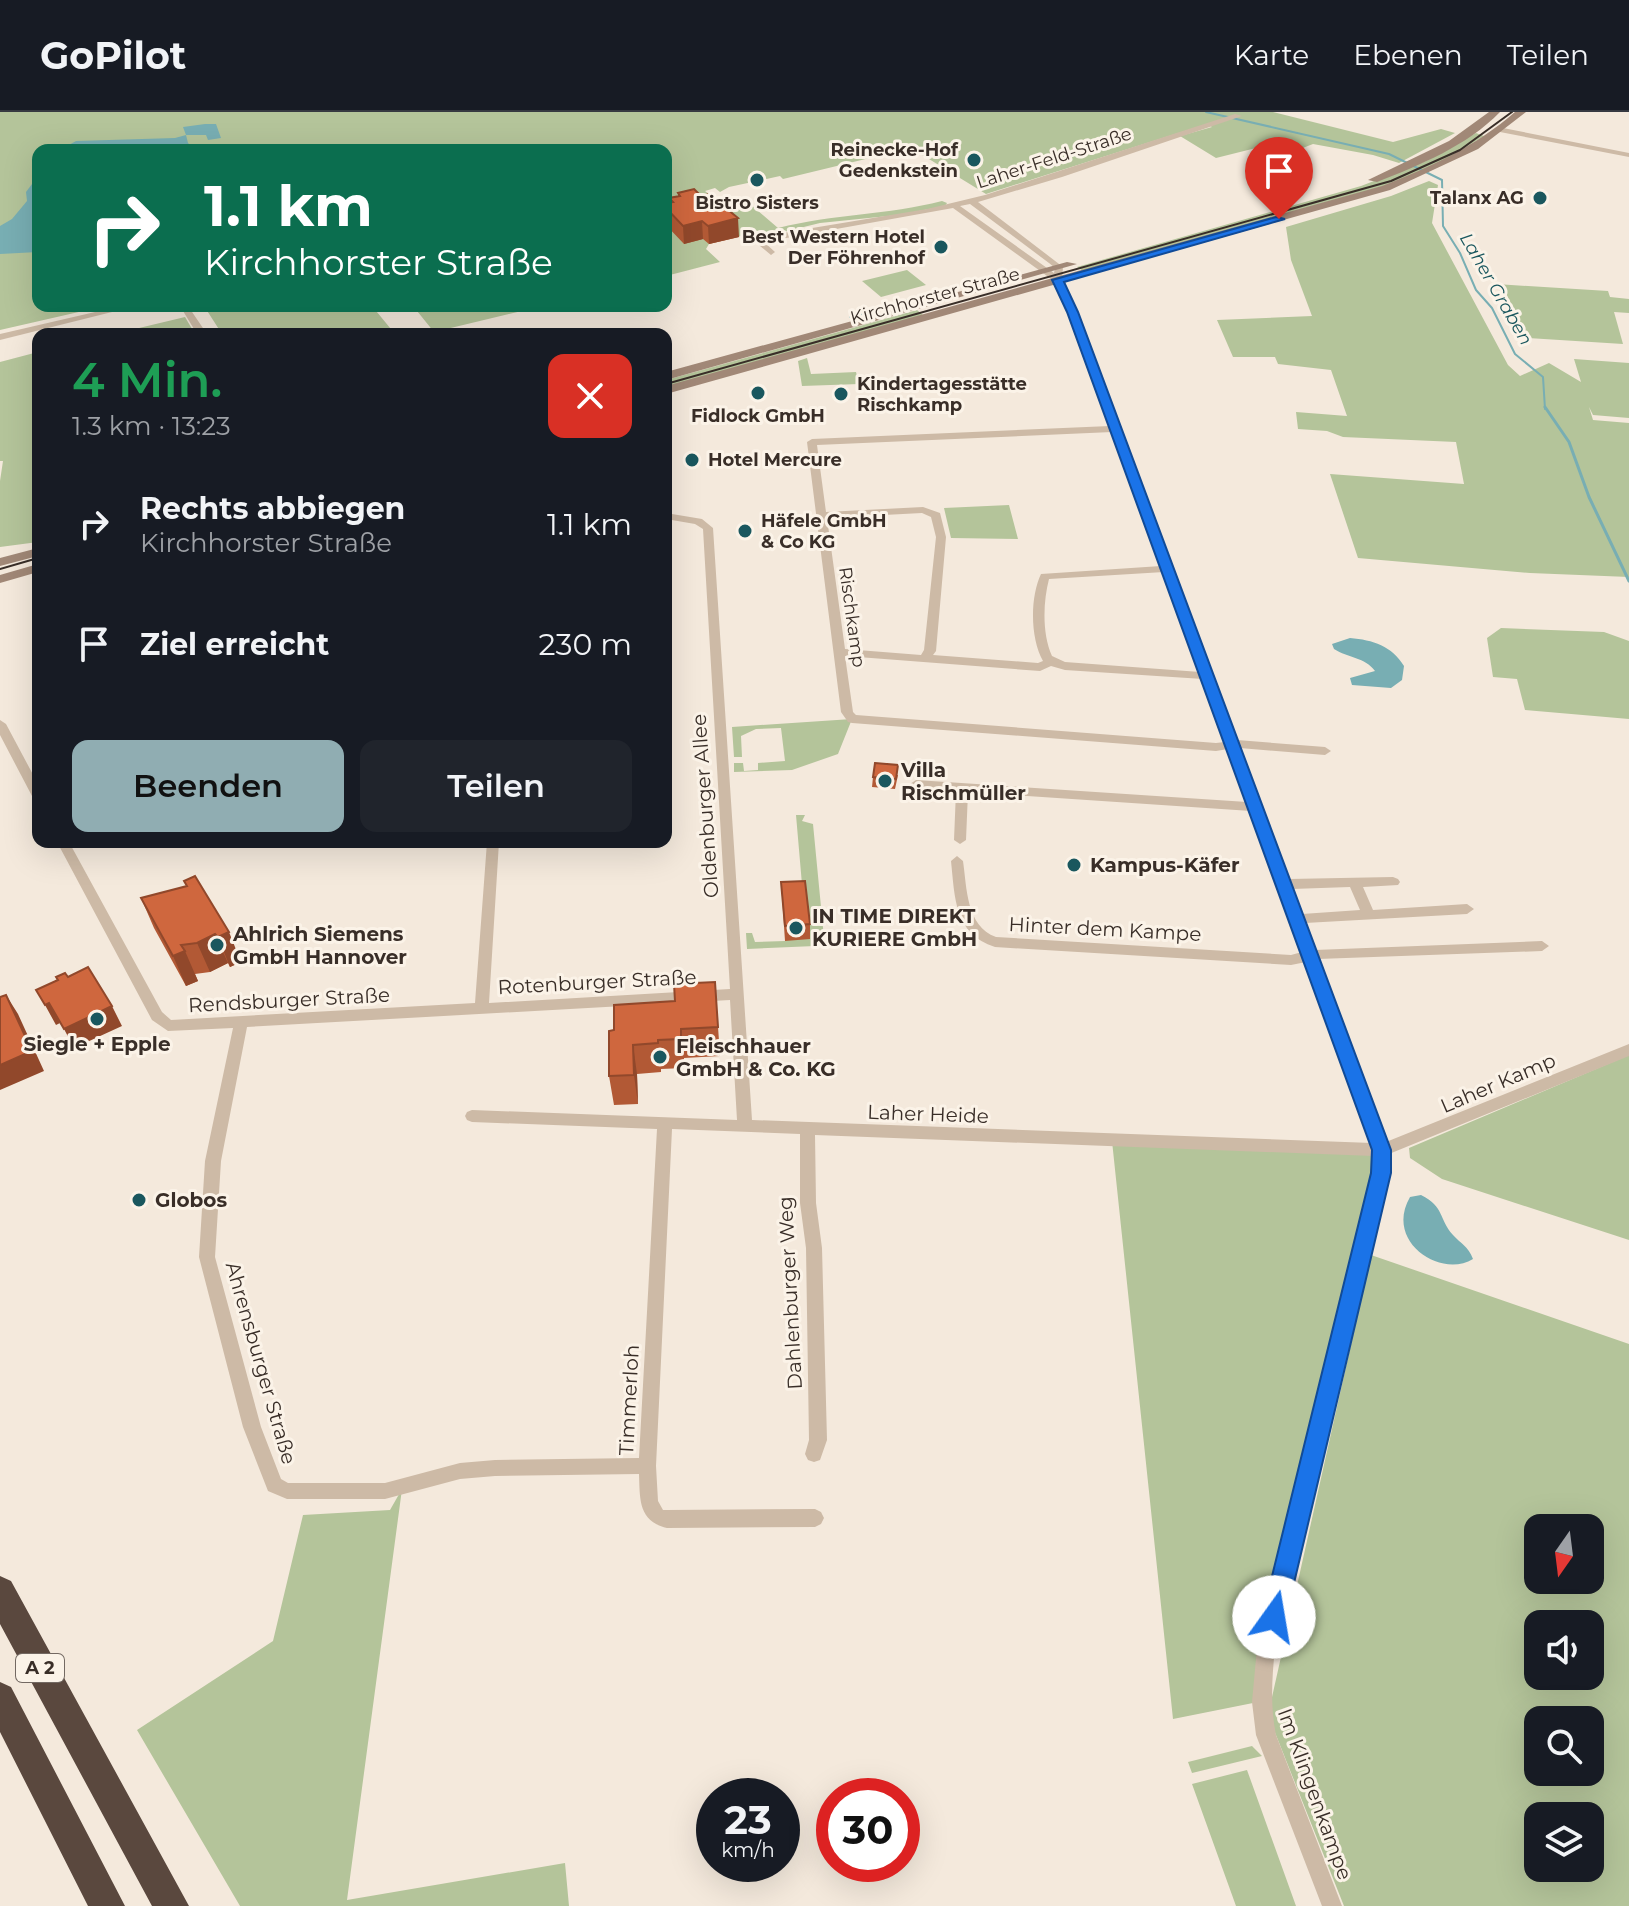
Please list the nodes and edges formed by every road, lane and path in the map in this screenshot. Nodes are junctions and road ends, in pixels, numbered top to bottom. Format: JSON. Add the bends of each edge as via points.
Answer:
{"nodes":[{"id":1,"x":1495,"y":112,"type":"edge"},
{"id":2,"x":1521,"y":112,"type":"edge"},
{"id":3,"x":1238,"y":116,"type":"dead end"},
{"id":4,"x":1482,"y":124,"type":"junction"},
{"id":5,"x":1503,"y":130,"type":"junction"},
{"id":6,"x":1629,"y":155,"type":"edge"},
{"id":7,"x":972,"y":201,"type":"junction"},
{"id":8,"x":955,"y":206,"type":"junction"},
{"id":9,"x":771,"y":252,"type":"dead end"},
{"id":10,"x":1044,"y":271,"type":"junction"},
{"id":11,"x":1058,"y":274,"type":"junction"},
{"id":12,"x":106,"y":312,"type":"edge"},
{"id":13,"x":38,"y":328,"type":"edge"},
{"id":14,"x":32,"y":329,"type":"edge"},
{"id":15,"x":0,"y":337,"type":"edge"},
{"id":16,"x":672,"y":374,"type":"edge"},
{"id":17,"x":672,"y":388,"type":"edge"},
{"id":18,"x":1116,"y":429,"type":"junction"},
{"id":19,"x":820,"y":515,"type":"junction"},
{"id":20,"x":672,"y":517,"type":"edge"},
{"id":21,"x":32,"y":554,"type":"edge"},
{"id":22,"x":0,"y":562,"type":"edge"},
{"id":23,"x":1167,"y":569,"type":"junction"},
{"id":24,"x":32,"y":570,"type":"edge"},
{"id":25,"x":0,"y":579,"type":"edge"},
{"id":26,"x":839,"y":652,"type":"junction"},
{"id":27,"x":926,"y":656,"type":"junction"},
{"id":28,"x":1050,"y":662,"type":"junction"},
{"id":29,"x":1207,"y":676,"type":"junction"},
{"id":30,"x":0,"y":724,"type":"edge"},
{"id":31,"x":1232,"y":745,"type":"junction"},
{"id":32,"x":1325,"y":751,"type":"dead end"},
{"id":33,"x":916,"y":784,"type":"dead end"},
{"id":34,"x":32,"y":785,"type":"edge"},
{"id":35,"x":962,"y":787,"type":"junction"},
{"id":36,"x":1255,"y":807,"type":"junction"},
{"id":37,"x":960,"y":840,"type":"dead end"},
{"id":38,"x":66,"y":848,"type":"edge"},
{"id":39,"x":493,"y":848,"type":"edge"},
{"id":40,"x":957,"y":861,"type":"dead end"},
{"id":41,"x":1393,"y":882,"type":"dead end"},
{"id":42,"x":1283,"y":884,"type":"junction"},
{"id":43,"x":1355,"y":884,"type":"junction"},
{"id":44,"x":1467,"y":909,"type":"dead end"},
{"id":45,"x":1368,"y":914,"type":"junction"},
{"id":46,"x":1296,"y":919,"type":"junction"},
{"id":47,"x":1542,"y":946,"type":"dead end"},
{"id":48,"x":1310,"y":956,"type":"junction"},
{"id":49,"x":737,"y":994,"type":"junction"},
{"id":50,"x":482,"y":1008,"type":"junction"},
{"id":51,"x":241,"y":1023,"type":"junction"},
{"id":52,"x":1629,"y":1050,"type":"edge"},
{"id":53,"x":472,"y":1116,"type":"dead end"},
{"id":54,"x":665,"y":1124,"type":"junction"},
{"id":55,"x":745,"y":1127,"type":"junction"},
{"id":56,"x":807,"y":1130,"type":"junction"},
{"id":57,"x":1382,"y":1150,"type":"junction"},
{"id":58,"x":814,"y":1454,"type":"dead end"},
{"id":59,"x":647,"y":1466,"type":"junction"},
{"id":60,"x":815,"y":1518,"type":"dead end"},
{"id":61,"x":0,"y":1592,"type":"edge"},
{"id":62,"x":0,"y":1698,"type":"edge"},
{"id":63,"x":107,"y":1906,"type":"edge"},
{"id":64,"x":171,"y":1906,"type":"edge"},
{"id":65,"x":1332,"y":1906,"type":"edge"}],
"edges":[{"from":1,"to":4,"type":"main road","name":"Kirchhorster Straße"},
{"from":2,"to":5,"type":"main road","name":"Kirchhorster Straße"},
{"from":3,"to":7,"type":"street","name":"Laher-Feld-Straße"},
{"from":4,"to":5,"type":"main road"},
{"from":4,"to":11,"type":"main road","name":"Kirchhorster Straße","via":[[1405,168]]},
{"from":5,"to":6,"type":"street"},
{"from":5,"to":11,"type":"main road","name":"Kirchhorster Straße","via":[[1427,173],[1319,208]]},
{"from":7,"to":8,"type":"street","name":"Laher-Feld-Straße"},
{"from":7,"to":11,"type":"street","name":"Laher-Feld-Straße"},
{"from":8,"to":9,"type":"street","name":"Laher-Feld-Straße","via":[[758,241]]},
{"from":8,"to":10,"type":"street","name":"Laher-Feld-Straße"},
{"from":10,"to":11,"type":"main road","name":"Kirchhorster Straße"},
{"from":10,"to":16,"type":"main road","name":"Kirchhorster Straße"},
{"from":11,"to":17,"type":"main road","name":"Kirchhorster Straße"},
{"from":11,"to":18,"type":"street","name":"Im Klingenkampe"},
{"from":12,"to":13,"type":"street"},
{"from":14,"to":15,"type":"street"},
{"from":18,"to":19,"type":"street","name":"Rischkamp","via":[[816,441],[811,446]]},
{"from":18,"to":23,"type":"street","name":"Im Klingenkampe"},
{"from":19,"to":26,"type":"street","name":"Rischkamp"},
{"from":19,"to":27,"type":"street","via":[[923,510],[936,515],[941,537]]},
{"from":20,"to":49,"type":"street","name":"Oldenburger Allee","via":[[708,528]]},
{"from":21,"to":22,"type":"main road"},
{"from":23,"to":28,"type":"street","via":[[1045,576],[1041,632]]},
{"from":23,"to":29,"type":"street","name":"Im Klingenkampe"},
{"from":24,"to":25,"type":"main road"},
{"from":26,"to":27,"type":"street"},
{"from":26,"to":31,"type":"street","name":"Rischkamp","via":[[847,712],[863,722]]},
{"from":27,"to":28,"type":"street","via":[[1040,667]]},
{"from":28,"to":29,"type":"street"},
{"from":29,"to":31,"type":"street","name":"Im Klingenkampe"},
{"from":30,"to":34,"type":"street"},
{"from":31,"to":32,"type":"street"},
{"from":31,"to":36,"type":"street","name":"Im Klingenkampe"},
{"from":33,"to":35,"type":"street"},
{"from":35,"to":36,"type":"street"},
{"from":35,"to":37,"type":"street"},
{"from":36,"to":42,"type":"street","name":"Im Klingenkampe"},
{"from":38,"to":51,"type":"street","name":"Rendsburger Straße","via":[[161,1022],[178,1027]]},
{"from":39,"to":50,"type":"street","name":"Rotenburger Straße"},
{"from":40,"to":48,"type":"street","name":"Hinter dem Kampe","via":[[969,923],[985,940],[1291,960]]},
{"from":41,"to":43,"type":"street"},
{"from":42,"to":43,"type":"street"},
{"from":42,"to":46,"type":"street","name":"Im Klingenkampe"},
{"from":43,"to":45,"type":"street"},
{"from":44,"to":45,"type":"street"},
{"from":45,"to":46,"type":"street"},
{"from":46,"to":48,"type":"street","name":"Im Klingenkampe"},
{"from":47,"to":48,"type":"street","name":"Hinter dem Kampe"},
{"from":48,"to":57,"type":"street","name":"Im Klingenkampe"},
{"from":49,"to":50,"type":"street","name":"Rotenburger Straße"},
{"from":49,"to":55,"type":"street","name":"Oldenburger Allee"},
{"from":50,"to":51,"type":"street","name":"Rendsburger Straße"},
{"from":51,"to":59,"type":"street","name":"Ahrensburger Straße","via":[[213,1161],[207,1257],[252,1427],[274,1485],[287,1491],[385,1491],[460,1471]]},
{"from":52,"to":57,"type":"street","name":"Laher Kamp"},
{"from":53,"to":54,"type":"street","name":"Laher Heide"},
{"from":54,"to":55,"type":"street","name":"Laher Heide"},
{"from":54,"to":59,"type":"street","name":"Timmerloh"},
{"from":55,"to":56,"type":"street","name":"Laher Heide"},
{"from":56,"to":57,"type":"street","name":"Laher Heide"},
{"from":56,"to":58,"type":"street","name":"Dahlenburger Weg","via":[[815,1262]]},
{"from":57,"to":65,"type":"street","name":"Im Klingenkampe","via":[[1381,1173],[1262,1679],[1266,1735]]},
{"from":59,"to":60,"type":"street","name":"Timmerloh","via":[[649,1503],[658,1517]]},
{"from":61,"to":64,"type":"highway","number":"A 2"},
{"from":62,"to":63,"type":"highway","number":"A 2"}]}
